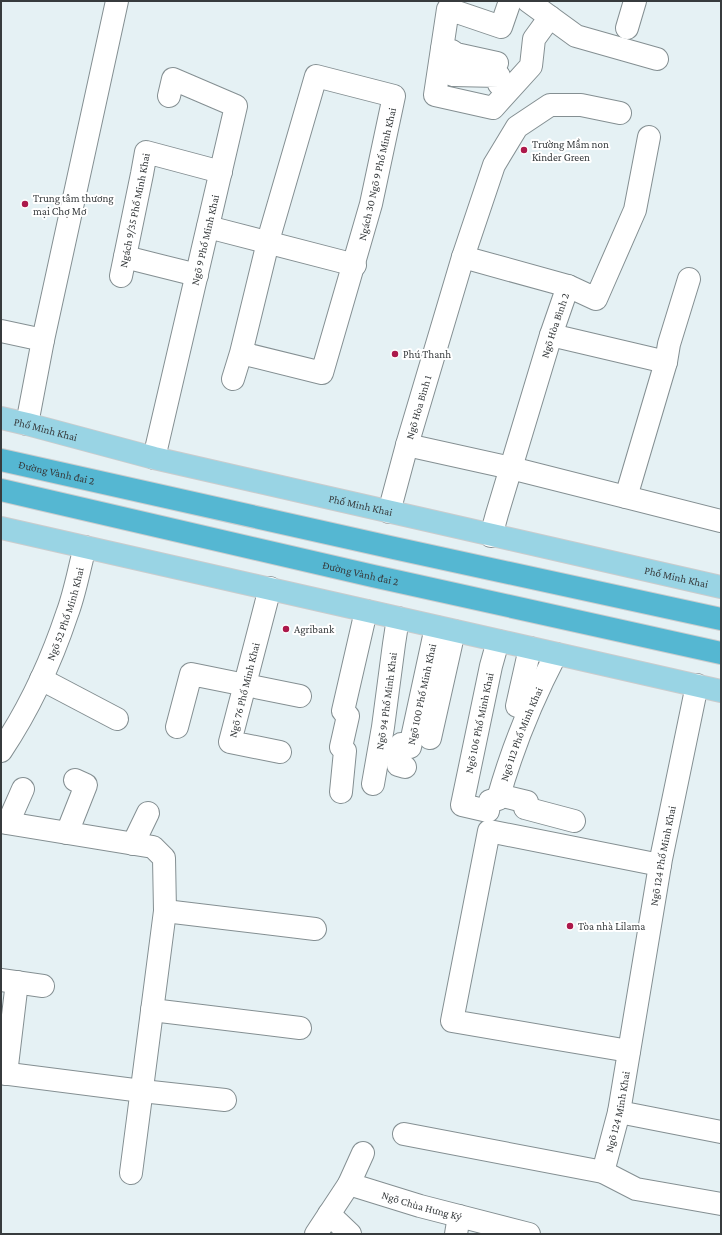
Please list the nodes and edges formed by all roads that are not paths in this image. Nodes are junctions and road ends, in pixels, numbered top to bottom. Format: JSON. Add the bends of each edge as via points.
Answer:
{"nodes":[{"id":1,"x":117,"y":1,"type":"edge"},
{"id":2,"x":510,"y":1,"type":"edge"},
{"id":3,"x":528,"y":1,"type":"edge"},
{"id":4,"x":635,"y":1,"type":"edge"},
{"id":5,"x":550,"y":18,"type":"junction"},
{"id":6,"x":627,"y":28,"type":"dead end"},
{"id":7,"x":448,"y":52,"type":"junction"},
{"id":8,"x":657,"y":59,"type":"dead end"},
{"id":9,"x":498,"y":73,"type":"dead end"},
{"id":10,"x":169,"y":96,"type":"dead end"},
{"id":11,"x":620,"y":113,"type":"dead end"},
{"id":12,"x":649,"y":137,"type":"dead end"},
{"id":13,"x":221,"y":172,"type":"junction"},
{"id":14,"x":208,"y":227,"type":"junction"},
{"id":15,"x":268,"y":242,"type":"junction"},
{"id":16,"x":463,"y":257,"type":"junction"},
{"id":17,"x":355,"y":266,"type":"junction"},
{"id":18,"x":197,"y":275,"type":"junction"},
{"id":19,"x":689,"y":279,"type":"dead end"},
{"id":20,"x":568,"y":286,"type":"junction"},
{"id":21,"x":1,"y":330,"type":"edge"},
{"id":22,"x":551,"y":335,"type":"junction"},
{"id":23,"x":43,"y":340,"type":"junction"},
{"id":24,"x":241,"y":353,"type":"junction"},
{"id":25,"x":666,"y":362,"type":"junction"},
{"id":26,"x":233,"y":380,"type":"dead end"},
{"id":27,"x":1,"y":418,"type":"edge"},
{"id":28,"x":27,"y":424,"type":"junction"},
{"id":29,"x":406,"y":445,"type":"junction"},
{"id":30,"x":154,"y":458,"type":"junction"},
{"id":31,"x":1,"y":460,"type":"edge"},
{"id":32,"x":511,"y":468,"type":"junction"},
{"id":33,"x":1,"y":490,"type":"edge"},
{"id":34,"x":626,"y":497,"type":"junction"},
{"id":35,"x":389,"y":512,"type":"junction"},
{"id":36,"x":721,"y":521,"type":"edge"},
{"id":37,"x":1,"y":528,"type":"edge"},
{"id":38,"x":491,"y":536,"type":"junction"},
{"id":39,"x":85,"y":547,"type":"junction"},
{"id":40,"x":721,"y":587,"type":"edge"},
{"id":41,"x":270,"y":588,"type":"junction"},
{"id":42,"x":366,"y":611,"type":"junction"},
{"id":43,"x":398,"y":618,"type":"junction"},
{"id":44,"x":721,"y":619,"type":"edge"},
{"id":45,"x":445,"y":629,"type":"junction"},
{"id":46,"x":498,"y":641,"type":"junction"},
{"id":47,"x":530,"y":648,"type":"junction"},
{"id":48,"x":721,"y":653,"type":"edge"},
{"id":49,"x":556,"y":654,"type":"junction"},
{"id":50,"x":41,"y":679,"type":"junction"},
{"id":51,"x":245,"y":685,"type":"junction"},
{"id":52,"x":698,"y":686,"type":"junction"},
{"id":53,"x":721,"y":690,"type":"edge"},
{"id":54,"x":300,"y":696,"type":"dead end"},
{"id":55,"x":517,"y":706,"type":"dead end"},
{"id":56,"x":117,"y":719,"type":"dead end"},
{"id":57,"x":177,"y":727,"type":"dead end"},
{"id":58,"x":430,"y":738,"type":"dead end"},
{"id":59,"x":1,"y":751,"type":"edge"},
{"id":60,"x":280,"y":752,"type":"dead end"},
{"id":61,"x":405,"y":767,"type":"dead end"},
{"id":62,"x":76,"y":780,"type":"dead end"},
{"id":63,"x":373,"y":784,"type":"dead end"},
{"id":64,"x":23,"y":789,"type":"dead end"},
{"id":65,"x":341,"y":792,"type":"dead end"},
{"id":66,"x":493,"y":803,"type":"junction"},
{"id":67,"x":148,"y":813,"type":"dead end"},
{"id":68,"x":574,"y":821,"type":"dead end"},
{"id":69,"x":4,"y":823,"type":"edge"},
{"id":70,"x":67,"y":833,"type":"junction"},
{"id":71,"x":133,"y":844,"type":"junction"},
{"id":72,"x":660,"y":865,"type":"junction"},
{"id":73,"x":165,"y":911,"type":"junction"},
{"id":74,"x":315,"y":929,"type":"dead end"},
{"id":75,"x":9,"y":981,"type":"edge"},
{"id":76,"x":43,"y":986,"type":"dead end"},
{"id":77,"x":152,"y":1010,"type":"junction"},
{"id":78,"x":300,"y":1028,"type":"dead end"},
{"id":79,"x":629,"y":1051,"type":"junction"},
{"id":80,"x":3,"y":1074,"type":"edge"},
{"id":81,"x":142,"y":1091,"type":"junction"},
{"id":82,"x":225,"y":1100,"type":"dead end"},
{"id":83,"x":619,"y":1112,"type":"junction"},
{"id":84,"x":721,"y":1132,"type":"edge"},
{"id":85,"x":404,"y":1134,"type":"dead end"},
{"id":86,"x":364,"y":1153,"type":"dead end"},
{"id":87,"x":131,"y":1172,"type":"dead end"},
{"id":88,"x":603,"y":1172,"type":"junction"},
{"id":89,"x":349,"y":1184,"type":"junction"},
{"id":90,"x":721,"y":1204,"type":"edge"},
{"id":91,"x":329,"y":1214,"type":"junction"},
{"id":92,"x":457,"y":1225,"type":"edge"},
{"id":93,"x":316,"y":1234,"type":"edge"},
{"id":94,"x":350,"y":1234,"type":"edge"},
{"id":95,"x":529,"y":1234,"type":"edge"}],
"edges":[{"from":1,"to":23,"type":"street"},
{"from":2,"to":7,"type":"street","via":[[501,27],[448,8]]},
{"from":3,"to":5,"type":"street"},
{"from":4,"to":6,"type":"street"},
{"from":5,"to":7,"type":"street","via":[[534,39],[531,66],[493,108],[435,95]]},
{"from":5,"to":8,"type":"street","via":[[576,36]]},
{"from":7,"to":9,"type":"street"},
{"from":10,"to":13,"type":"street","name":"Ngõ 9 Phố Minh Khai","via":[[172,79],[236,106]]},
{"from":11,"to":16,"type":"street","name":"Ngõ Hòa Bình 1","via":[[581,105],[550,105],[517,127],[494,165]]},
{"from":12,"to":20,"type":"street","name":"Ngõ Hòa Bình 2","via":[[635,210],[596,299]]},
{"from":13,"to":14,"type":"street","name":"Ngõ 9 Phố Minh Khai"},
{"from":13,"to":18,"type":"street","name":"Ngách 9/35 Phố Minh Khai","via":[[146,152],[123,266]]},
{"from":14,"to":15,"type":"street"},
{"from":14,"to":18,"type":"street","name":"Ngõ 9 Phố Minh Khai"},
{"from":15,"to":17,"type":"street"},
{"from":15,"to":17,"type":"street","name":"Ngách 30 Ngõ 9 Phố Minh Khai","via":[[316,76],[387,94],[394,96]]},
{"from":15,"to":24,"type":"street","name":"Ngách 30 Ngõ 9 Phố Minh Khai"},
{"from":16,"to":20,"type":"street"},
{"from":16,"to":29,"type":"street","name":"Ngõ Hòa Bình 1"},
{"from":17,"to":24,"type":"street","name":"Ngách 30 Ngõ 9 Phố Minh Khai","via":[[322,374]]},
{"from":18,"to":30,"type":"street","name":"Ngõ 9 Phố Minh Khai"},
{"from":19,"to":25,"type":"street"},
{"from":20,"to":22,"type":"street","name":"Ngõ Hòa Bình 2"},
{"from":21,"to":23,"type":"street"},
{"from":22,"to":25,"type":"street"},
{"from":22,"to":32,"type":"street","name":"Ngõ Hòa Bình 2"},
{"from":23,"to":28,"type":"street"},
{"from":24,"to":26,"type":"street","name":"Ngách 30 Ngõ 9 Phố Minh Khai"},
{"from":25,"to":34,"type":"street"},
{"from":27,"to":28,"type":"main road","name":"Phố Minh Khai"},
{"from":28,"to":30,"type":"main road","name":"Phố Minh Khai"},
{"from":29,"to":32,"type":"street"},
{"from":29,"to":35,"type":"street","name":"Ngõ Hòa Bình 1"},
{"from":30,"to":35,"type":"main road","name":"Phố Minh Khai"},
{"from":31,"to":44,"type":"highway","name":"Đường Vành đai 2"},
{"from":32,"to":34,"type":"street"},
{"from":32,"to":38,"type":"street","name":"Ngõ Hòa Bình 2"},
{"from":33,"to":48,"type":"highway","name":"Đường Vành đai 2"},
{"from":34,"to":36,"type":"street"},
{"from":35,"to":38,"type":"main road","name":"Phố Minh Khai"},
{"from":37,"to":39,"type":"main road"},
{"from":38,"to":40,"type":"main road","name":"Phố Minh Khai"},
{"from":39,"to":41,"type":"main road"},
{"from":39,"to":50,"type":"street","name":"Ngõ 52 Phố Minh Khai","via":[[68,613]]},
{"from":41,"to":42,"type":"main road"},
{"from":41,"to":51,"type":"street","name":"Ngõ 76 Phố Minh Khai"},
{"from":42,"to":43,"type":"main road"},
{"from":42,"to":65,"type":"street","via":[[343,711],[348,716],[341,746],[345,751]]},
{"from":43,"to":45,"type":"main road"},
{"from":43,"to":63,"type":"street","name":"Ngõ 94 Phố Minh Khai"},
{"from":45,"to":46,"type":"main road"},
{"from":45,"to":58,"type":"street"},
{"from":45,"to":61,"type":"street","name":"Ngõ 100 Phố Minh Khai","via":[[410,747],[401,744],[398,765]]},
{"from":46,"to":47,"type":"main road"},
{"from":46,"to":66,"type":"street","name":"Ngõ 106 Phố Minh Khai","via":[[462,805]]},
{"from":47,"to":49,"type":"main road"},
{"from":47,"to":55,"type":"street"},
{"from":49,"to":52,"type":"main road"},
{"from":49,"to":66,"type":"street","name":"Ngõ 112 Phố Minh Khai","via":[[543,678]]},
{"from":50,"to":56,"type":"street"},
{"from":50,"to":59,"type":"street","name":"Ngõ 52 Phố Minh Khai"},
{"from":51,"to":54,"type":"street"},
{"from":51,"to":57,"type":"street","via":[[191,674]]},
{"from":51,"to":60,"type":"street","name":"Ngõ 76 Phố Minh Khai","via":[[230,742]]},
{"from":52,"to":53,"type":"main road"},
{"from":52,"to":72,"type":"street","name":"Ngõ 124 Phố Minh Khai"},
{"from":62,"to":70,"type":"street","via":[[86,785]]},
{"from":64,"to":69,"type":"street"},
{"from":66,"to":68,"type":"street","via":[[527,802],[525,808]]},
{"from":67,"to":71,"type":"street"},
{"from":69,"to":70,"type":"street"},
{"from":70,"to":71,"type":"street"},
{"from":71,"to":73,"type":"street","via":[[153,847],[164,858]]},
{"from":72,"to":79,"type":"street","name":"Ngõ 124 Phố Minh Khai"},
{"from":72,"to":79,"type":"street","via":[[489,831],[452,1021]]},
{"from":73,"to":74,"type":"street"},
{"from":73,"to":77,"type":"street"},
{"from":75,"to":76,"type":"street"},
{"from":75,"to":80,"type":"street"},
{"from":77,"to":78,"type":"street"},
{"from":77,"to":81,"type":"street"},
{"from":79,"to":83,"type":"street","name":"Ngõ 124 Minh Khai"},
{"from":80,"to":81,"type":"street"},
{"from":81,"to":82,"type":"street"},
{"from":81,"to":87,"type":"street"},
{"from":83,"to":84,"type":"street"},
{"from":83,"to":88,"type":"street","name":"Ngõ 124 Minh Khai"},
{"from":85,"to":88,"type":"street"},
{"from":86,"to":89,"type":"street"},
{"from":88,"to":90,"type":"street","via":[[636,1189]]},
{"from":89,"to":91,"type":"street"},
{"from":89,"to":92,"type":"street","name":"Ngõ Chùa Hưng Ký","via":[[409,1203]]},
{"from":91,"to":93,"type":"street"},
{"from":91,"to":94,"type":"street"},
{"from":92,"to":95,"type":"street","name":"Ngõ Chùa Hưng Ký"}]}
